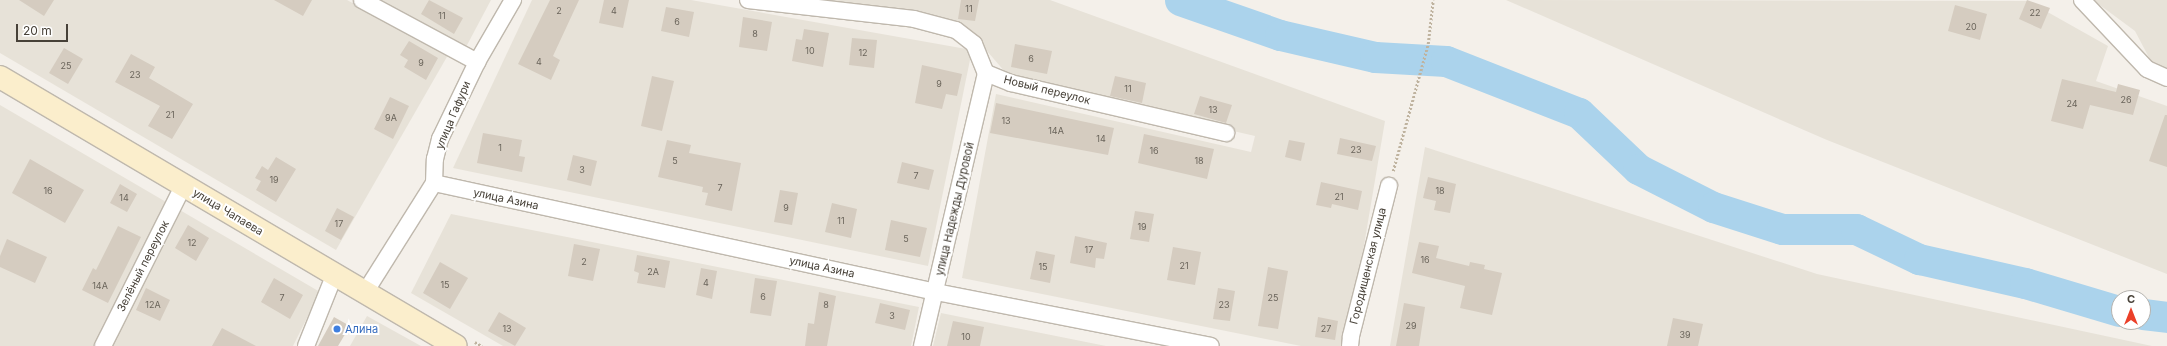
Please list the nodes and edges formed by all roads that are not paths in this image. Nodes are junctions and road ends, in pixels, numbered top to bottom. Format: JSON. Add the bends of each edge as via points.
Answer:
{"nodes":[{"id":1,"x":362,"y":0,"type":"edge"},
{"id":2,"x":513,"y":0,"type":"edge"},
{"id":3,"x":748,"y":0,"type":"edge"},
{"id":4,"x":2082,"y":0,"type":"edge"},
{"id":5,"x":476,"y":62,"type":"junction"},
{"id":6,"x":986,"y":73,"type":"junction"},
{"id":7,"x":0,"y":77,"type":"edge"},
{"id":8,"x":2167,"y":78,"type":"edge"},
{"id":9,"x":1226,"y":133,"type":"dead end"},
{"id":10,"x":434,"y":183,"type":"junction"},
{"id":11,"x":183,"y":186,"type":"junction"},
{"id":12,"x":1389,"y":186,"type":"road end"},
{"id":13,"x":334,"y":276,"type":"junction"},
{"id":14,"x":936,"y":292,"type":"junction"},
{"id":15,"x":364,"y":294,"type":"junction"},
{"id":16,"x":103,"y":346,"type":"edge"},
{"id":17,"x":306,"y":346,"type":"edge"},
{"id":18,"x":456,"y":346,"type":"edge"},
{"id":19,"x":922,"y":346,"type":"edge"},
{"id":20,"x":1211,"y":346,"type":"edge"},
{"id":21,"x":1350,"y":346,"type":"edge"}],
"edges":[{"from":1,"to":5,"type":"street"},
{"from":2,"to":5,"type":"street","name":"улица Гафури"},
{"from":3,"to":6,"type":"street","via":[[914,19],[956,30],[974,44]]},
{"from":4,"to":8,"type":"street","via":[[2147,70]]},
{"from":5,"to":10,"type":"street","name":"улица Гафури","via":[[440,139],[435,159]]},
{"from":6,"to":9,"type":"street","name":"Новый переулок","via":[[1011,83]]},
{"from":6,"to":14,"type":"street","name":"улица Надежды Дуровой"},
{"from":7,"to":11,"type":"street","name":"улица Чапаева"},
{"from":10,"to":14,"type":"street","name":"улица Азина"},
{"from":10,"to":15,"type":"street","name":"улица Гафури"},
{"from":11,"to":13,"type":"street","name":"улица Чапаева"},
{"from":11,"to":16,"type":"street","name":"Зелёный переулок"},
{"from":12,"to":21,"type":"street","name":"Городищенская улица"},
{"from":13,"to":15,"type":"street","name":"улица Чапаева"},
{"from":13,"to":17,"type":"street"},
{"from":14,"to":19,"type":"street","name":"улица Надежды Дуровой"},
{"from":14,"to":20,"type":"street","name":"улица Азина"},
{"from":15,"to":18,"type":"street","name":"улица Чапаева"}]}
